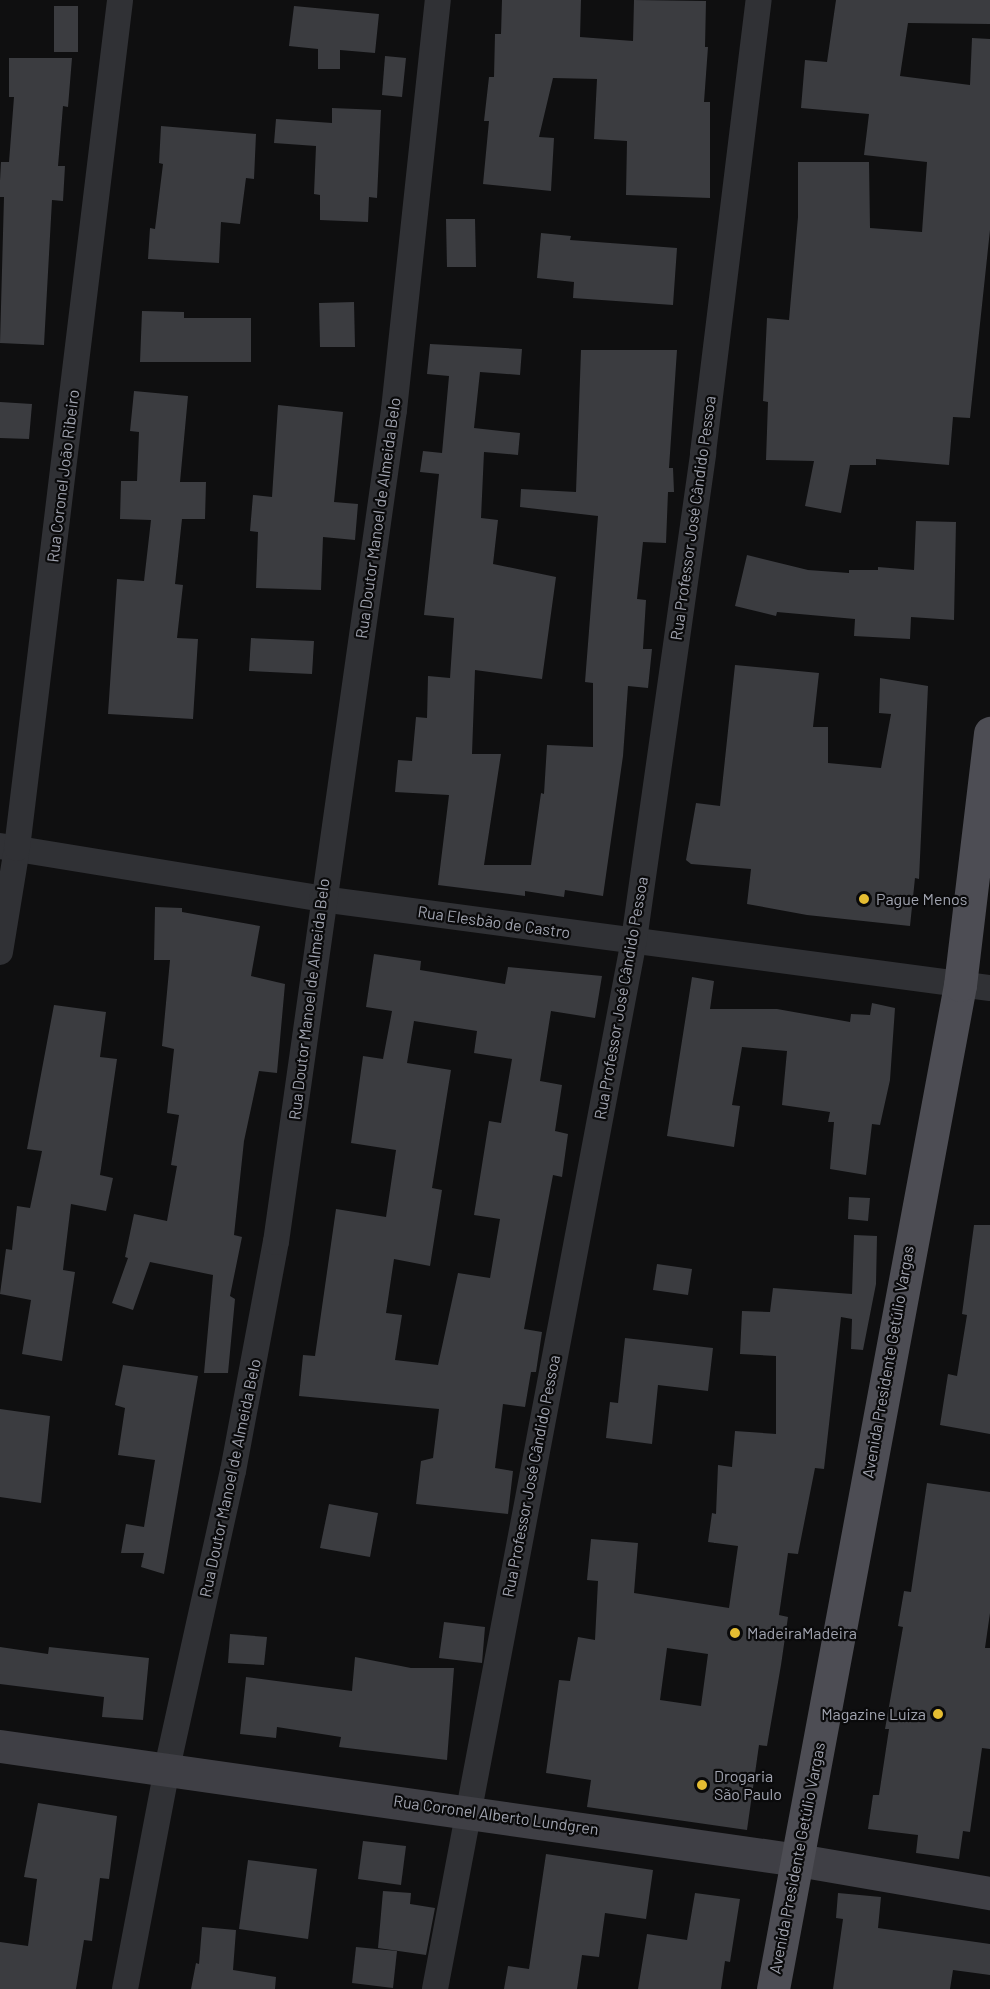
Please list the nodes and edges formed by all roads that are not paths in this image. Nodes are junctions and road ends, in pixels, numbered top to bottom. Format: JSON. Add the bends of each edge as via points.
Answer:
{"nodes":[{"id":1,"x":120,"y":0,"type":"edge"},
{"id":2,"x":438,"y":0,"type":"edge"},
{"id":3,"x":759,"y":0,"type":"edge"},
{"id":4,"x":990,"y":733,"type":"edge"},
{"id":5,"x":9,"y":847,"type":"edge"},
{"id":6,"x":322,"y":899,"type":"junction"},
{"id":7,"x":634,"y":940,"type":"junction"},
{"id":8,"x":0,"y":952,"type":"edge"},
{"id":9,"x":975,"y":986,"type":"edge"},
{"id":10,"x":0,"y":1746,"type":"edge"},
{"id":11,"x":167,"y":1768,"type":"junction"},
{"id":12,"x":467,"y":1811,"type":"junction"},
{"id":13,"x":798,"y":1860,"type":"junction"},
{"id":14,"x":990,"y":1893,"type":"edge"},
{"id":15,"x":125,"y":1989,"type":"edge"},
{"id":16,"x":435,"y":1989,"type":"edge"},
{"id":17,"x":772,"y":1989,"type":"edge"}],
"edges":[{"from":1,"to":5,"type":"street","name":"Rua Coronel João Ribeiro"},
{"from":2,"to":6,"type":"street","name":"Rua Doutor Manoel de Almeida Belo","via":[[394,410]]},
{"from":3,"to":7,"type":"street","name":"Rua Professor José Cândido Pessoa","via":[[703,453]]},
{"from":4,"to":9,"type":"main road","name":"Avenida Presidente Getúlio Vargas"},
{"from":5,"to":6,"type":"street","name":"Rua Elesbão de Castro"},
{"from":5,"to":8,"type":"street","name":"Rua Coronel João Ribeiro"},
{"from":6,"to":7,"type":"street","name":"Rua Elesbão de Castro"},
{"from":6,"to":11,"type":"street","name":"Rua Doutor Manoel de Almeida Belo","via":[[264,1309],[231,1482]]},
{"from":7,"to":9,"type":"street","name":"Rua Elesbão de Castro"},
{"from":7,"to":12,"type":"street","name":"Rua Professor José Cândido Pessoa"},
{"from":9,"to":13,"type":"main road","name":"Avenida Presidente Getúlio Vargas","via":[[922,1176]]},
{"from":10,"to":11,"type":"street","name":"Rua Coronel Alberto Lundgren"},
{"from":11,"to":12,"type":"street","name":"Rua Coronel Alberto Lundgren"},
{"from":11,"to":15,"type":"street","name":"Rua Doutor Manoel de Almeida Belo"},
{"from":12,"to":13,"type":"street","name":"Rua Coronel Alberto Lundgren"},
{"from":12,"to":16,"type":"street","name":"Rua Professor José Cândido Pessoa"},
{"from":13,"to":14,"type":"street","name":"Rua Coronel Alberto Lundgren"},
{"from":13,"to":17,"type":"main road","name":"Avenida Presidente Getúlio Vargas"}]}
